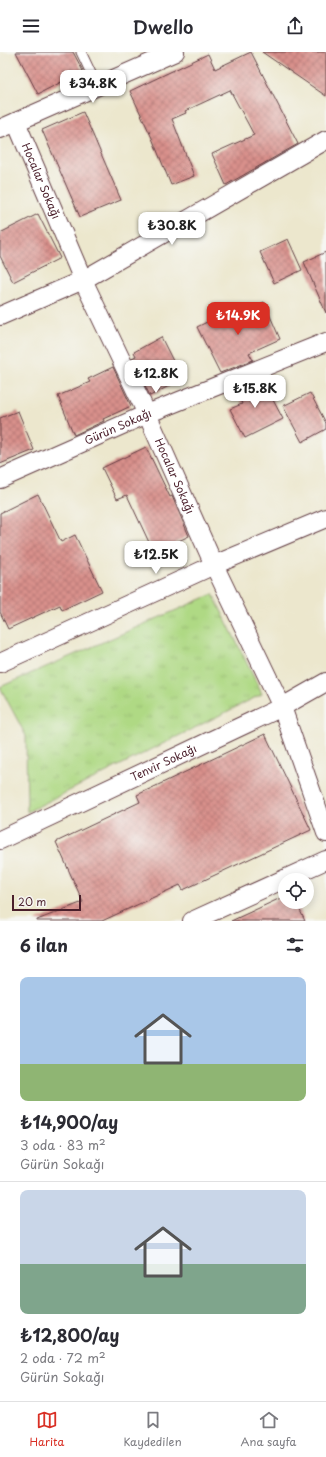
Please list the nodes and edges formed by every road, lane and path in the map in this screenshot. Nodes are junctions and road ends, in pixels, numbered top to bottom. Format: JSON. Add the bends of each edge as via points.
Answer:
{"nodes":[{"id":1,"x":81,"y":52,"type":"edge"},
{"id":2,"x":175,"y":52,"type":"edge"},
{"id":3,"x":97,"y":86,"type":"junction"},
{"id":4,"x":16,"y":122,"type":"junction"},
{"id":5,"x":0,"y":129,"type":"edge"},
{"id":6,"x":326,"y":140,"type":"edge"},
{"id":7,"x":83,"y":280,"type":"junction"},
{"id":8,"x":0,"y":316,"type":"edge"},
{"id":9,"x":326,"y":342,"type":"edge"},
{"id":10,"x":147,"y":414,"type":"junction"},
{"id":11,"x":0,"y":479,"type":"edge"},
{"id":12,"x":326,"y":518,"type":"edge"},
{"id":13,"x":214,"y":565,"type":"junction"},
{"id":14,"x":0,"y":663,"type":"edge"},
{"id":15,"x":326,"y":682,"type":"edge"},
{"id":16,"x":282,"y":707,"type":"junction"},
{"id":17,"x":326,"y":833,"type":"edge"},
{"id":18,"x":0,"y":840,"type":"edge"},
{"id":19,"x":326,"y":860,"type":"edge"},
{"id":20,"x":192,"y":921,"type":"edge"}],
"edges":[{"from":1,"to":3,"type":"lane"},
{"from":2,"to":3,"type":"street"},
{"from":3,"to":4,"type":"street"},
{"from":4,"to":5,"type":"street"},
{"from":4,"to":7,"type":"street","name":"Hocalar Sokağı"},
{"from":6,"to":7,"type":"street"},
{"from":7,"to":8,"type":"street"},
{"from":7,"to":10,"type":"street","name":"Hocalar Sokağı"},
{"from":9,"to":10,"type":"street","name":"Gürün Sokağı"},
{"from":10,"to":11,"type":"street","name":"Gürün Sokağı"},
{"from":10,"to":13,"type":"street","name":"Hocalar Sokağı"},
{"from":12,"to":13,"type":"street"},
{"from":13,"to":14,"type":"street"},
{"from":13,"to":16,"type":"street","name":"Hocalar Sokağı"},
{"from":15,"to":16,"type":"street","name":"Tenvir Sokağı"},
{"from":16,"to":17,"type":"street","name":"Hocalar Sokağı"},
{"from":16,"to":18,"type":"street","name":"Tenvir Sokağı"},
{"from":19,"to":20,"type":"street"}]}
